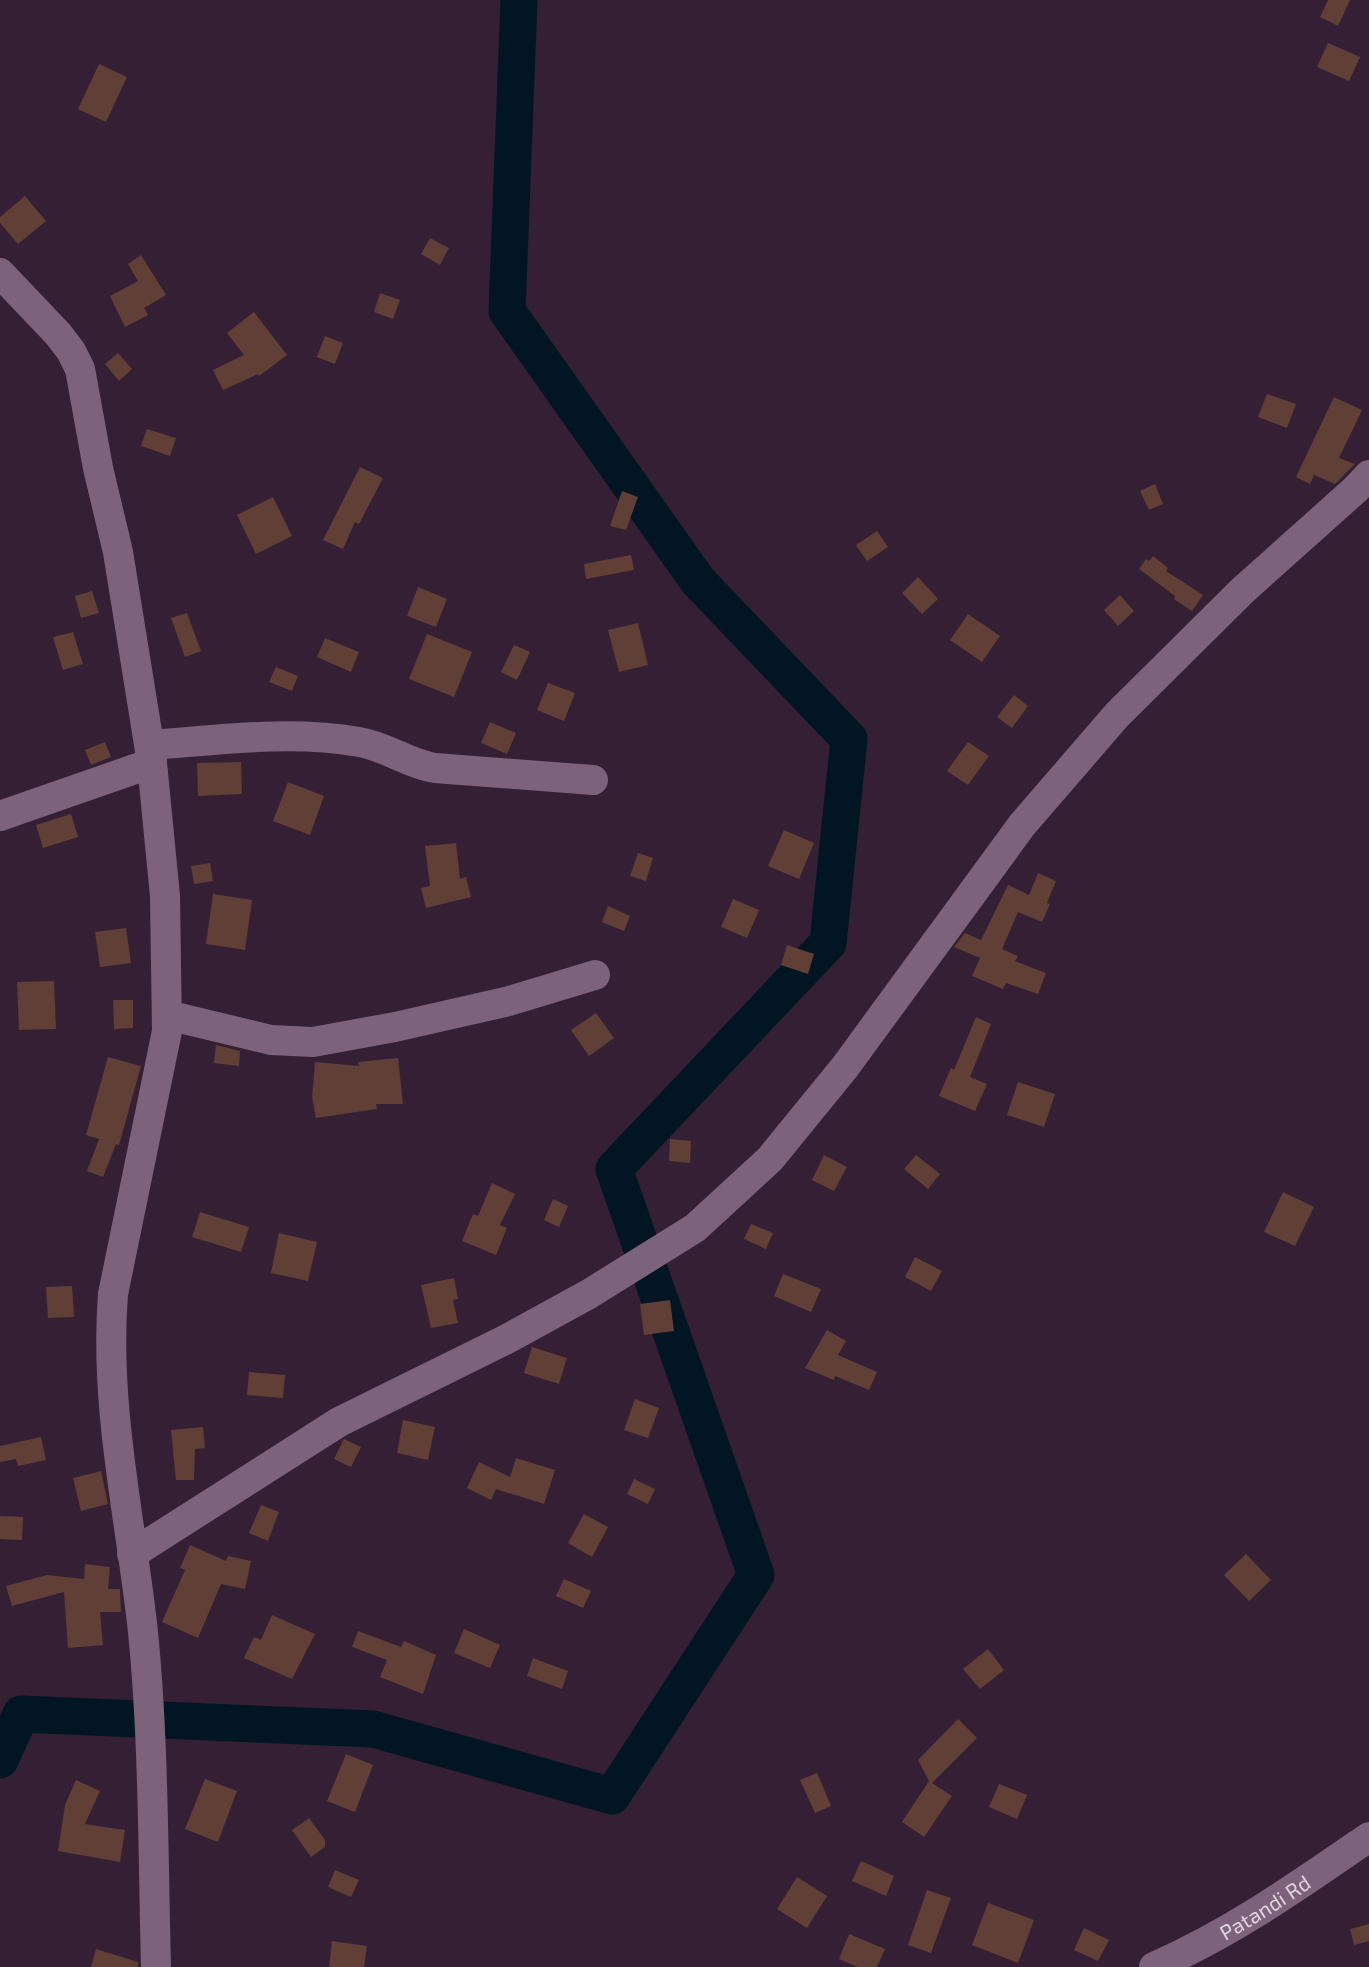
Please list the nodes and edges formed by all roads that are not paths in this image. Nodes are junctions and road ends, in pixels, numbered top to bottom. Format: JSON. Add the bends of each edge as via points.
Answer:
{"nodes":[{"id":1,"x":0,"y":272,"type":"edge"},
{"id":2,"x":1369,"y":475,"type":"edge"},
{"id":3,"x":151,"y":754,"type":"junction"},
{"id":4,"x":593,"y":780,"type":"dead end"},
{"id":5,"x":0,"y":816,"type":"edge"},
{"id":6,"x":595,"y":975,"type":"dead end"},
{"id":7,"x":167,"y":1015,"type":"junction"},
{"id":8,"x":132,"y":1554,"type":"junction"},
{"id":9,"x":1369,"y":1837,"type":"edge"},
{"id":10,"x":156,"y":1967,"type":"edge"},
{"id":11,"x":1154,"y":1967,"type":"edge"}],
"edges":[{"from":1,"to":3,"type":"street","via":[[58,334],[80,369],[118,552]]},
{"from":2,"to":8,"type":"street","via":[[1242,591],[1117,715],[1021,825],[845,1067],[770,1159],[695,1228],[565,1308],[340,1422]]},
{"from":3,"to":4,"type":"street","via":[[288,736],[358,741],[435,768]]},
{"from":3,"to":5,"type":"street"},
{"from":3,"to":7,"type":"street","via":[[165,896]]},
{"from":6,"to":7,"type":"street","via":[[509,1001],[313,1042],[271,1040]]},
{"from":7,"to":8,"type":"street","via":[[113,1294],[110,1337]]},
{"from":8,"to":10,"type":"street","via":[[143,1633]]},
{"from":9,"to":11,"type":"street","name":"Patandi Rd","via":[[1275,1903]]}]}
